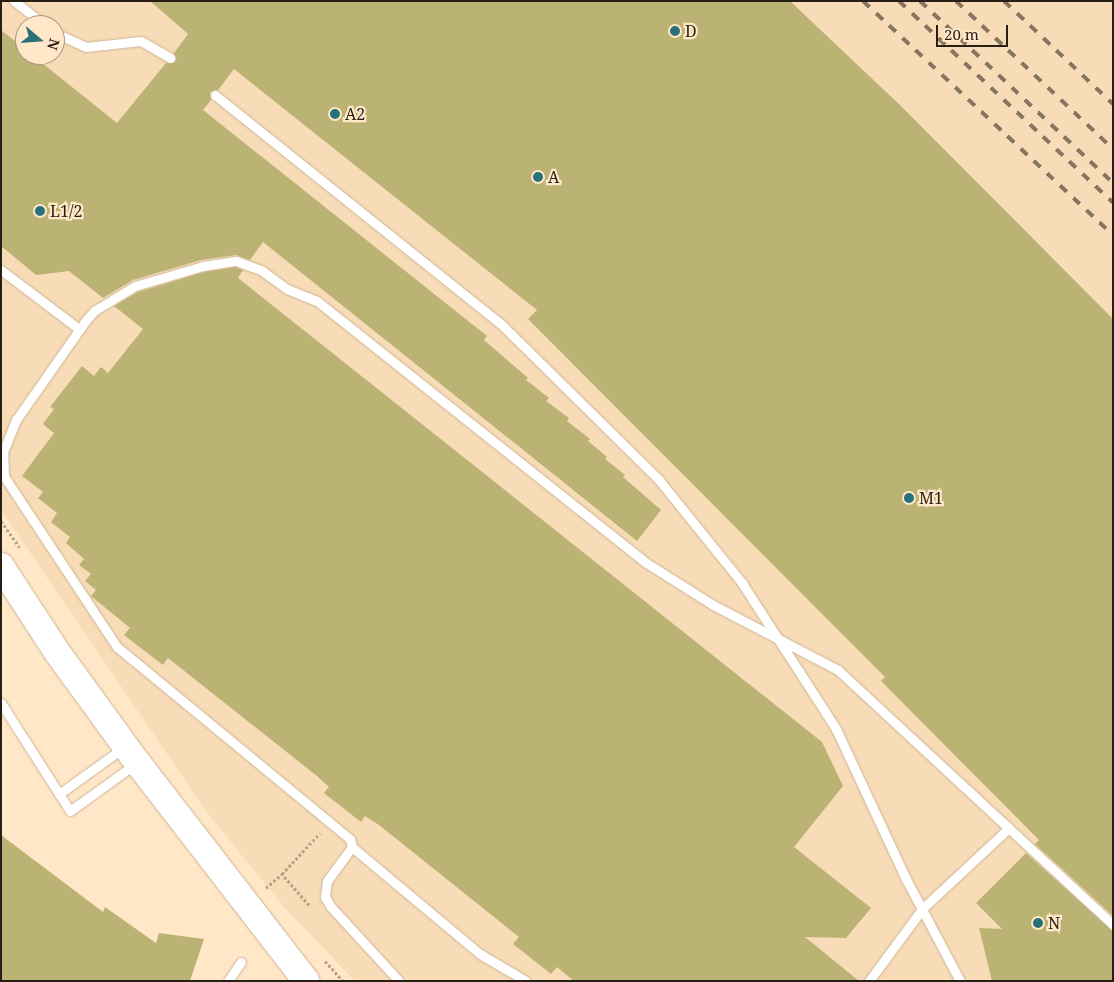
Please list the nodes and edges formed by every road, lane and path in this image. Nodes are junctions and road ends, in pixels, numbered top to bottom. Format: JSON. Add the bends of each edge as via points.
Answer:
{"nodes":[{"id":1,"x":14,"y":1,"type":"edge"},
{"id":2,"x":32,"y":15,"type":"edge"},
{"id":3,"x":65,"y":38,"type":"edge"},
{"id":4,"x":170,"y":58,"type":"dead end"},
{"id":5,"x":215,"y":94,"type":"dead end"},
{"id":6,"x":1,"y":270,"type":"edge"},
{"id":7,"x":79,"y":329,"type":"junction"},
{"id":8,"x":1,"y":566,"type":"edge"},
{"id":9,"x":781,"y":641,"type":"junction"},
{"id":10,"x":1,"y":703,"type":"edge"},
{"id":11,"x":131,"y":754,"type":"junction"},
{"id":12,"x":59,"y":794,"type":"junction"},
{"id":13,"x":1010,"y":828,"type":"junction"},
{"id":14,"x":352,"y":847,"type":"junction"},
{"id":15,"x":282,"y":874,"type":"dead end"},
{"id":16,"x":263,"y":892,"type":"dead end"},
{"id":17,"x":922,"y":909,"type":"junction"},
{"id":18,"x":1113,"y":925,"type":"edge"},
{"id":19,"x":241,"y":962,"type":"dead end"},
{"id":20,"x":228,"y":981,"type":"edge"},
{"id":21,"x":306,"y":981,"type":"edge"},
{"id":22,"x":399,"y":981,"type":"edge"},
{"id":23,"x":526,"y":981,"type":"edge"},
{"id":24,"x":869,"y":981,"type":"edge"},
{"id":25,"x":960,"y":981,"type":"edge"}],
"edges":[{"from":1,"to":2,"type":"lane"},
{"from":3,"to":4,"type":"lane","via":[[86,47],[141,41]]},
{"from":5,"to":9,"type":"lane","via":[[524,346],[658,480],[742,583]]},
{"from":6,"to":7,"type":"lane"},
{"from":7,"to":9,"type":"lane","via":[[94,311],[135,286],[222,261],[248,264],[287,289],[317,301],[645,562],[713,606]]},
{"from":7,"to":14,"type":"lane","via":[[16,420],[3,452],[4,476],[116,648],[341,829]]},
{"from":8,"to":11,"type":"main road","via":[[57,652]]},
{"from":9,"to":13,"type":"lane","via":[[838,670]]},
{"from":9,"to":17,"type":"lane","via":[[836,729]]},
{"from":10,"to":12,"type":"lane"},
{"from":11,"to":12,"type":"lane"},
{"from":11,"to":12,"type":"lane","via":[[70,811]]},
{"from":11,"to":21,"type":"main road"},
{"from":13,"to":17,"type":"lane"},
{"from":13,"to":18,"type":"lane"},
{"from":14,"to":22,"type":"lane","via":[[327,881],[325,897],[330,907]]},
{"from":14,"to":23,"type":"lane","via":[[480,954]]},
{"from":15,"to":16,"type":"path"},
{"from":17,"to":24,"type":"lane"},
{"from":17,"to":25,"type":"lane"},
{"from":19,"to":20,"type":"lane"}]}
